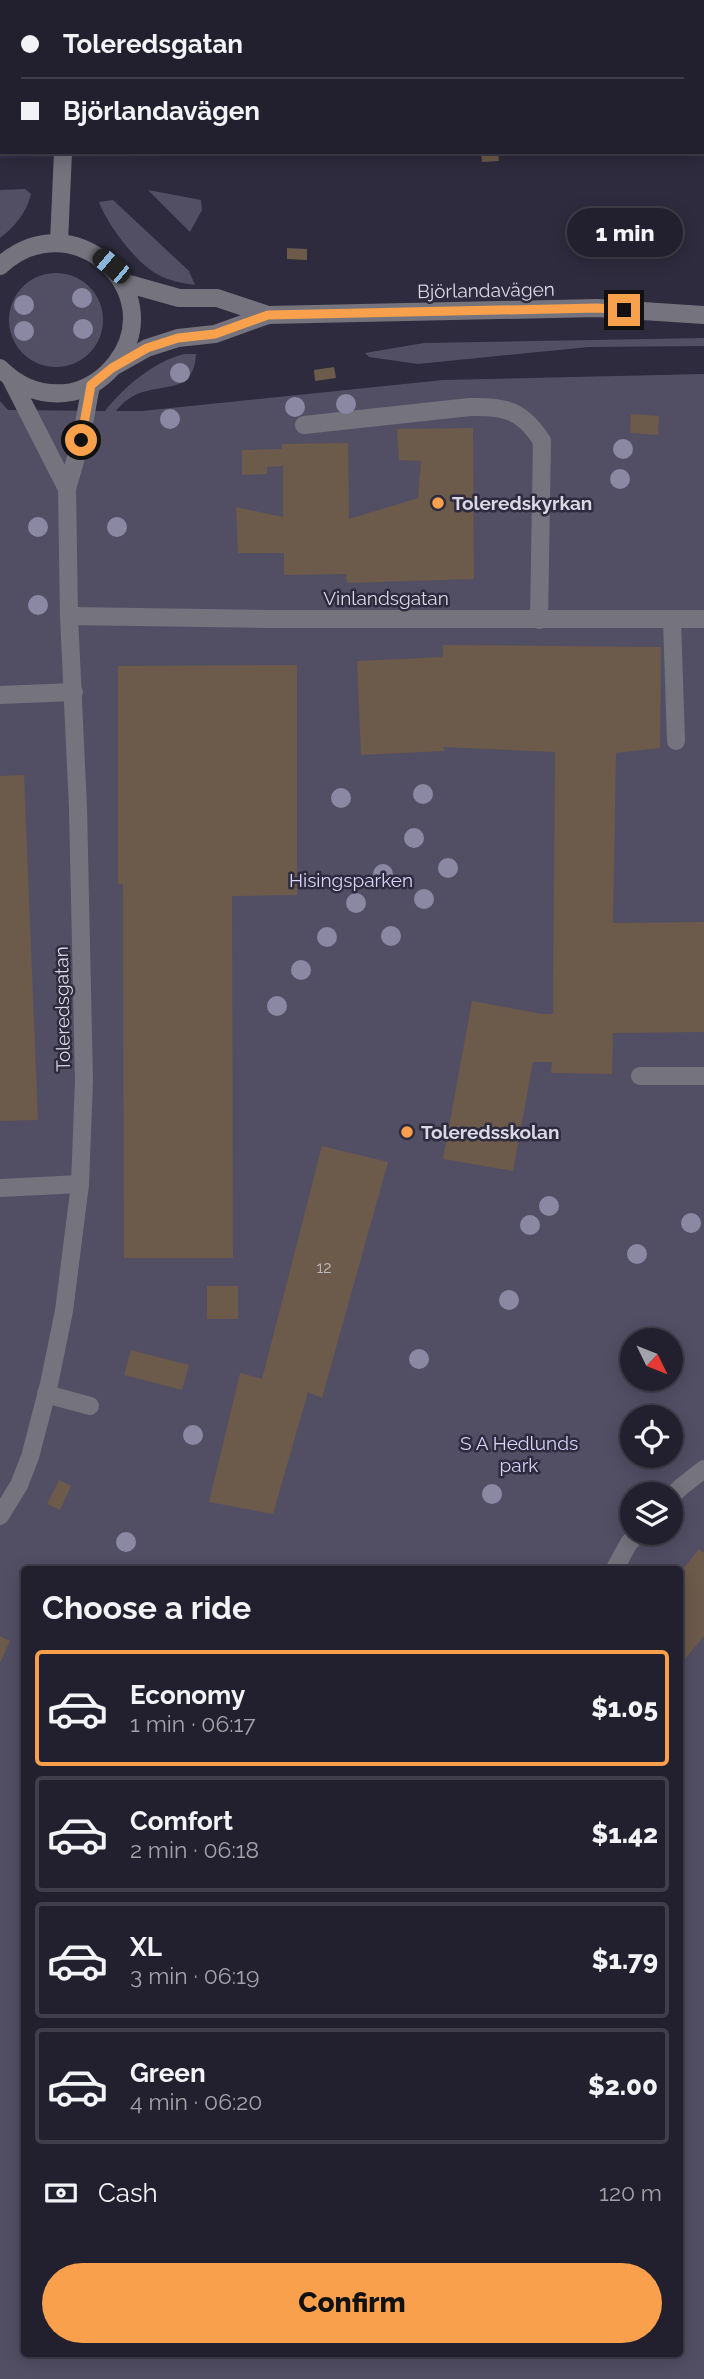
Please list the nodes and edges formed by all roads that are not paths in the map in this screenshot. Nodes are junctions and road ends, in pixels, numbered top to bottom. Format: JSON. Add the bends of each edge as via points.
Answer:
{"nodes":[{"id":1,"x":63,"y":154,"type":"edge"},
{"id":2,"x":59,"y":242,"type":"junction"},
{"id":3,"x":0,"y":266,"type":"edge"},
{"id":4,"x":122,"y":282,"type":"junction"},
{"id":5,"x":268,"y":315,"type":"junction"},
{"id":6,"x":704,"y":315,"type":"edge"},
{"id":7,"x":112,"y":368,"type":"junction"},
{"id":8,"x":5,"y":374,"type":"edge"},
{"id":9,"x":91,"y":385,"type":"junction"},
{"id":10,"x":304,"y":425,"type":"dead end"},
{"id":11,"x":67,"y":489,"type":"junction"},
{"id":12,"x":69,"y":616,"type":"junction"},
{"id":13,"x":704,"y":619,"type":"edge"},
{"id":14,"x":539,"y":620,"type":"junction"},
{"id":15,"x":671,"y":620,"type":"junction"},
{"id":16,"x":74,"y":692,"type":"junction"},
{"id":17,"x":0,"y":695,"type":"edge"},
{"id":18,"x":676,"y":741,"type":"dead end"},
{"id":19,"x":640,"y":1076,"type":"dead end"},
{"id":20,"x":704,"y":1076,"type":"edge"},
{"id":21,"x":80,"y":1184,"type":"junction"},
{"id":22,"x":0,"y":1188,"type":"edge"},
{"id":23,"x":47,"y":1394,"type":"junction"},
{"id":24,"x":90,"y":1406,"type":"dead end"},
{"id":25,"x":704,"y":1469,"type":"edge"},
{"id":26,"x":683,"y":1485,"type":"edge"},
{"id":27,"x":0,"y":1516,"type":"edge"},
{"id":28,"x":628,"y":1545,"type":"edge"},
{"id":29,"x":616,"y":1566,"type":"edge"}],
"edges":[{"from":1,"to":2,"type":"street"},
{"from":2,"to":3,"type":"street","name":"Björlandavägen","via":[[27,247]]},
{"from":2,"to":4,"type":"street","name":"Björlandavägen","via":[[96,254]]},
{"from":4,"to":5,"type":"street","name":"Björlandavägen","via":[[179,298],[217,298]]},
{"from":4,"to":7,"type":"street","name":"Björlandavägen","via":[[131,320],[126,346]]},
{"from":5,"to":6,"type":"street","name":"Björlandavägen","via":[[597,308]]},
{"from":5,"to":7,"type":"street","name":"Björlandavägen","via":[[215,334],[178,338],[147,348]]},
{"from":7,"to":9,"type":"street","name":"Björlandavägen"},
{"from":8,"to":9,"type":"street","name":"Björlandavägen","via":[[41,392],[59,394]]},
{"from":8,"to":11,"type":"street","name":"Toleredsgatan"},
{"from":9,"to":11,"type":"street","name":"Toleredsgatan"},
{"from":10,"to":14,"type":"street","via":[[497,406],[533,427],[542,441]]},
{"from":11,"to":12,"type":"street","name":"Toleredsgatan"},
{"from":12,"to":14,"type":"street","name":"Vinlandsgatan"},
{"from":12,"to":16,"type":"street","name":"Toleredsgatan"},
{"from":13,"to":15,"type":"street","name":"Vinlandsgatan"},
{"from":14,"to":15,"type":"street","name":"Vinlandsgatan"},
{"from":15,"to":18,"type":"street"},
{"from":16,"to":17,"type":"street"},
{"from":16,"to":21,"type":"street","name":"Toleredsgatan","via":[[84,1068]]},
{"from":19,"to":20,"type":"street"},
{"from":21,"to":22,"type":"street"},
{"from":21,"to":23,"type":"street","name":"Toleredsgatan","via":[[64,1311]]},
{"from":23,"to":24,"type":"street"},
{"from":23,"to":27,"type":"street","name":"Toleredsgatan","via":[[30,1457]]},
{"from":25,"to":26,"type":"street"},
{"from":28,"to":29,"type":"street"}]}
